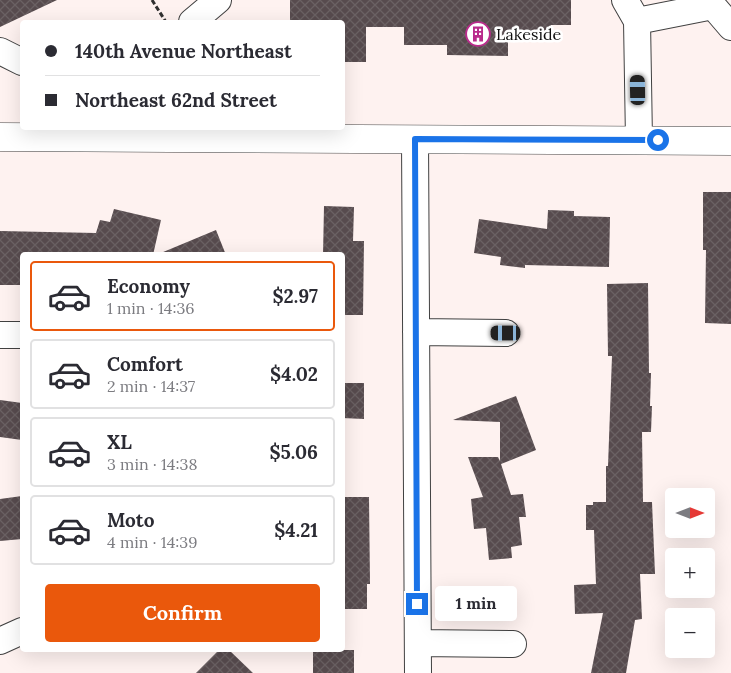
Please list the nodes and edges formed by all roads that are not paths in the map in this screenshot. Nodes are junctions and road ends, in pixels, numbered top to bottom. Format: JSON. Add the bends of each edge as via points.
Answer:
{"nodes":[{"id":1,"x":218,"y":0,"type":"edge"},
{"id":2,"x":716,"y":3,"type":"edge"},
{"id":3,"x":631,"y":10,"type":"edge"},
{"id":4,"x":194,"y":20,"type":"edge"},
{"id":5,"x":731,"y":27,"type":"edge"},
{"id":6,"x":0,"y":51,"type":"edge"},
{"id":7,"x":20,"y":61,"type":"edge"},
{"id":8,"x":0,"y":137,"type":"edge"},
{"id":9,"x":415,"y":139,"type":"junction"},
{"id":10,"x":639,"y":140,"type":"junction"},
{"id":11,"x":731,"y":141,"type":"edge"},
{"id":12,"x":416,"y":332,"type":"junction"},
{"id":13,"x":506,"y":333,"type":"dead end"},
{"id":14,"x":0,"y":335,"type":"edge"},
{"id":15,"x":20,"y":335,"type":"edge"},
{"id":16,"x":20,"y":632,"type":"edge"},
{"id":17,"x":0,"y":641,"type":"edge"},
{"id":18,"x":418,"y":643,"type":"junction"},
{"id":19,"x":513,"y":644,"type":"dead end"},
{"id":20,"x":418,"y":673,"type":"edge"}],
"edges":[{"from":1,"to":4,"type":"street"},
{"from":2,"to":3,"type":"street"},
{"from":2,"to":5,"type":"street"},
{"from":3,"to":10,"type":"street"},
{"from":6,"to":7,"type":"street"},
{"from":8,"to":9,"type":"street"},
{"from":9,"to":10,"type":"street"},
{"from":9,"to":12,"type":"street"},
{"from":10,"to":11,"type":"street"},
{"from":12,"to":13,"type":"street"},
{"from":12,"to":18,"type":"street"},
{"from":14,"to":15,"type":"street"},
{"from":16,"to":17,"type":"street"},
{"from":18,"to":19,"type":"street"},
{"from":18,"to":20,"type":"street"}]}
